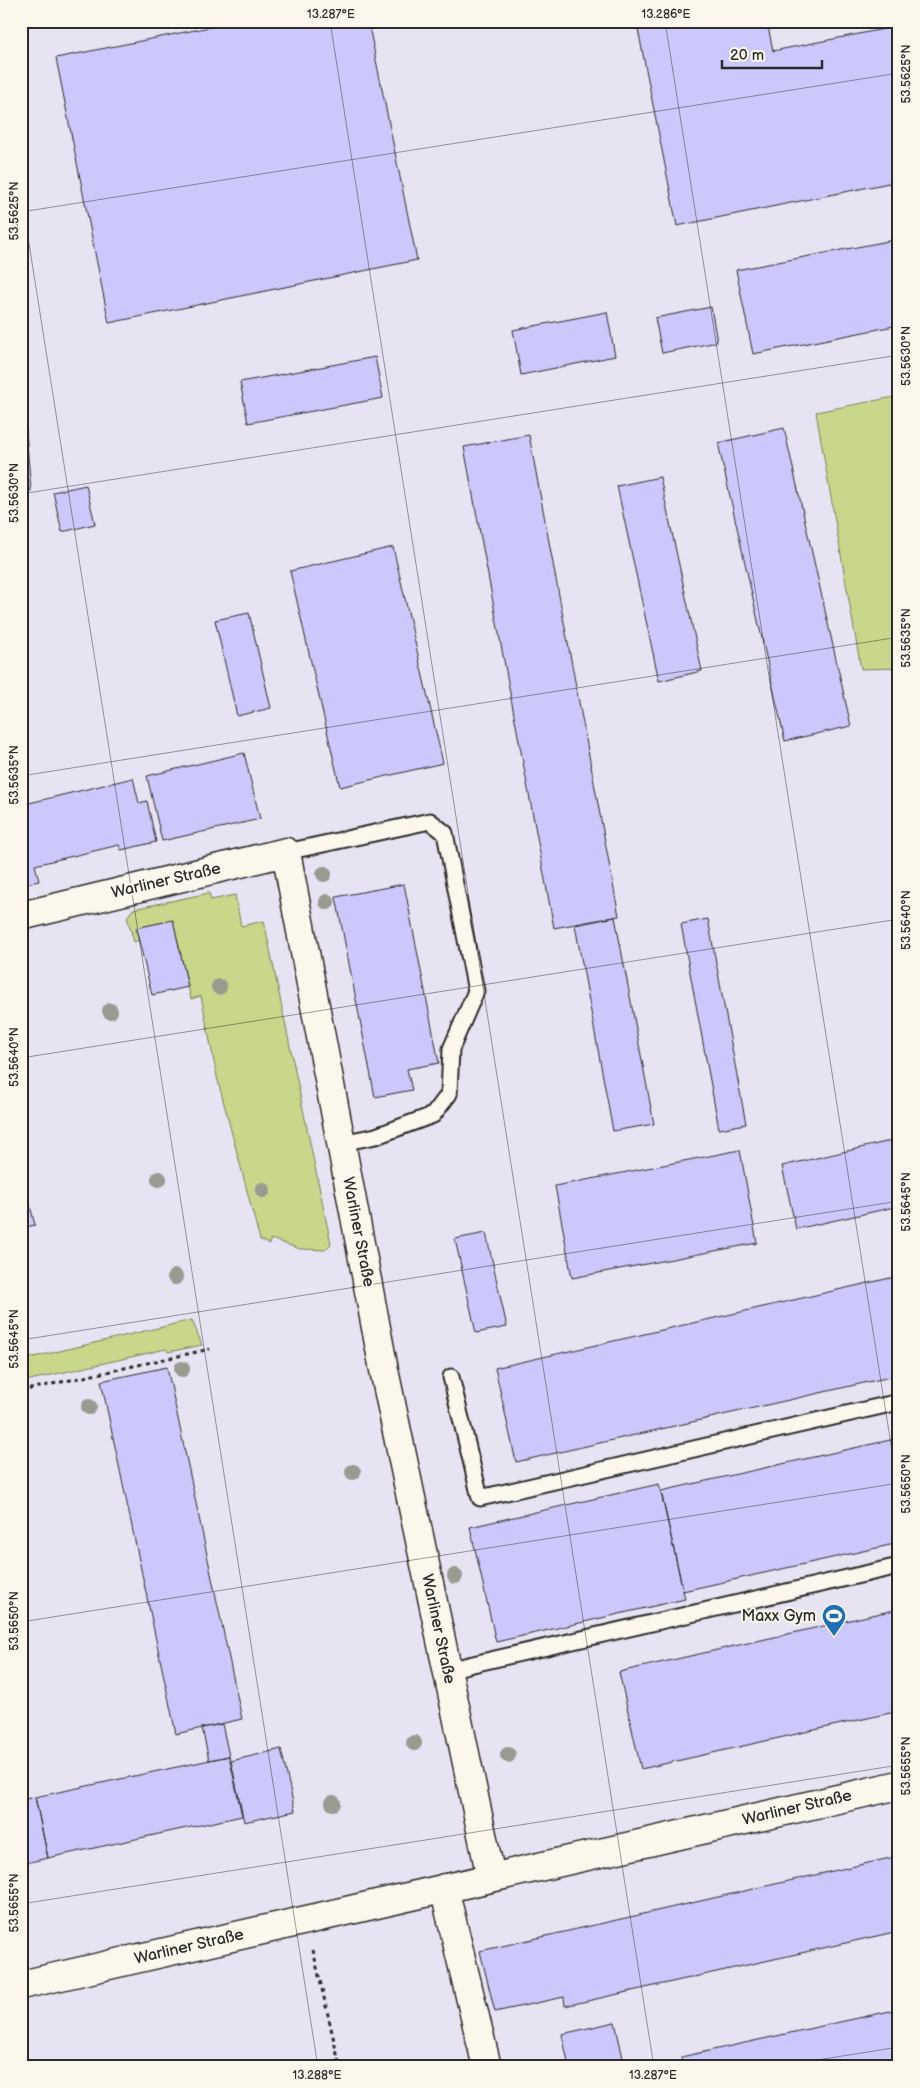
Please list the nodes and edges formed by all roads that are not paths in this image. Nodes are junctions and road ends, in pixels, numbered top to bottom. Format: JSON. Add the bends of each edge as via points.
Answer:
{"nodes":[{"id":1,"x":286,"y":852,"type":"junction"},
{"id":2,"x":21,"y":916,"type":"edge"},
{"id":3,"x":341,"y":1143,"type":"junction"},
{"id":4,"x":451,"y":1377,"type":"dead end"},
{"id":5,"x":899,"y":1402,"type":"edge"},
{"id":6,"x":899,"y":1566,"type":"edge"},
{"id":7,"x":447,"y":1670,"type":"junction"},
{"id":8,"x":899,"y":1784,"type":"edge"},
{"id":9,"x":491,"y":1877,"type":"junction"},
{"id":10,"x":444,"y":1888,"type":"junction"},
{"id":11,"x":21,"y":1985,"type":"edge"},
{"id":12,"x":487,"y":2067,"type":"edge"}],
"edges":[{"from":1,"to":2,"type":"street","name":"Warliner Straße"},
{"from":1,"to":3,"type":"street","name":"Warliner Straße"},
{"from":1,"to":3,"type":"lane","via":[[430,821],[445,833],[476,991],[451,1049],[449,1094],[433,1115],[376,1136]]},
{"from":3,"to":7,"type":"street","name":"Warliner Straße","via":[[384,1370]]},
{"from":4,"to":5,"type":"lane","via":[[480,1498]]},
{"from":6,"to":7,"type":"lane"},
{"from":7,"to":9,"type":"street","name":"Warliner Straße"},
{"from":8,"to":9,"type":"street","name":"Warliner Straße"},
{"from":9,"to":10,"type":"street","name":"Warliner Straße"},
{"from":10,"to":11,"type":"street","name":"Warliner Straße"},
{"from":10,"to":12,"type":"street"}]}
